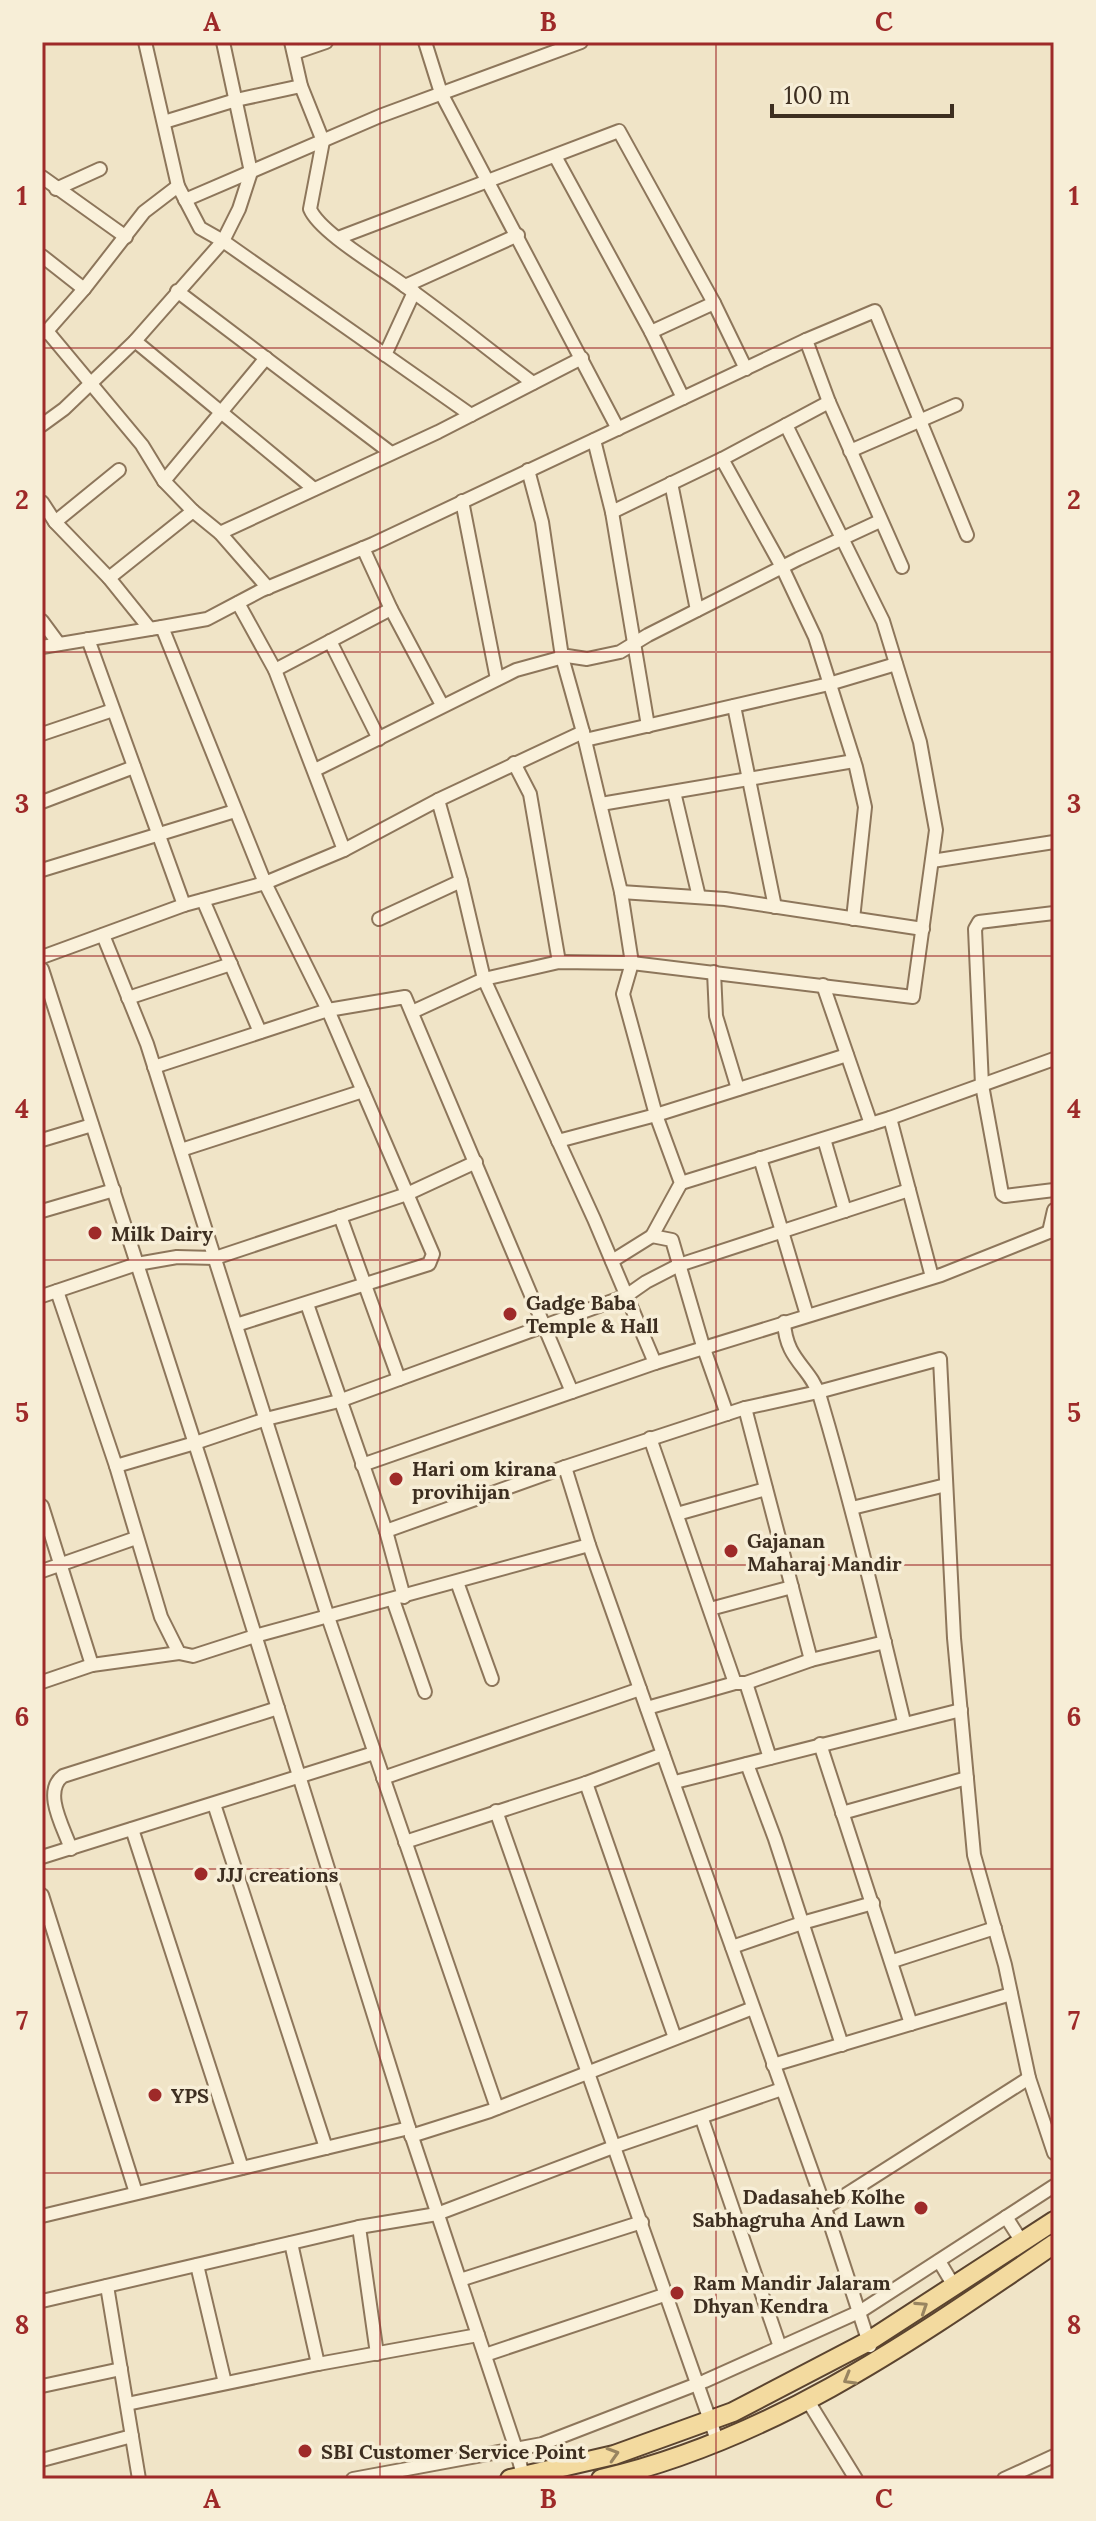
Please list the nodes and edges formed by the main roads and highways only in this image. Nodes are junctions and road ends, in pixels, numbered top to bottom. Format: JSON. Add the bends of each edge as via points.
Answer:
{"nodes":[{"id":1,"x":1054,"y":2221,"type":"edge"},
{"id":2,"x":1054,"y":2244,"type":"edge"},
{"id":3,"x":519,"y":2478,"type":"edge"},
{"id":4,"x":601,"y":2479,"type":"edge"}],
"edges":[{"from":3,"to":1,"type":"main road","one_way":true,"via":[[614,2455],[733,2412],[869,2341]]},
{"from":2,"to":4,"type":"main road","one_way":true,"via":[[875,2364],[808,2401],[718,2443]]}]}
